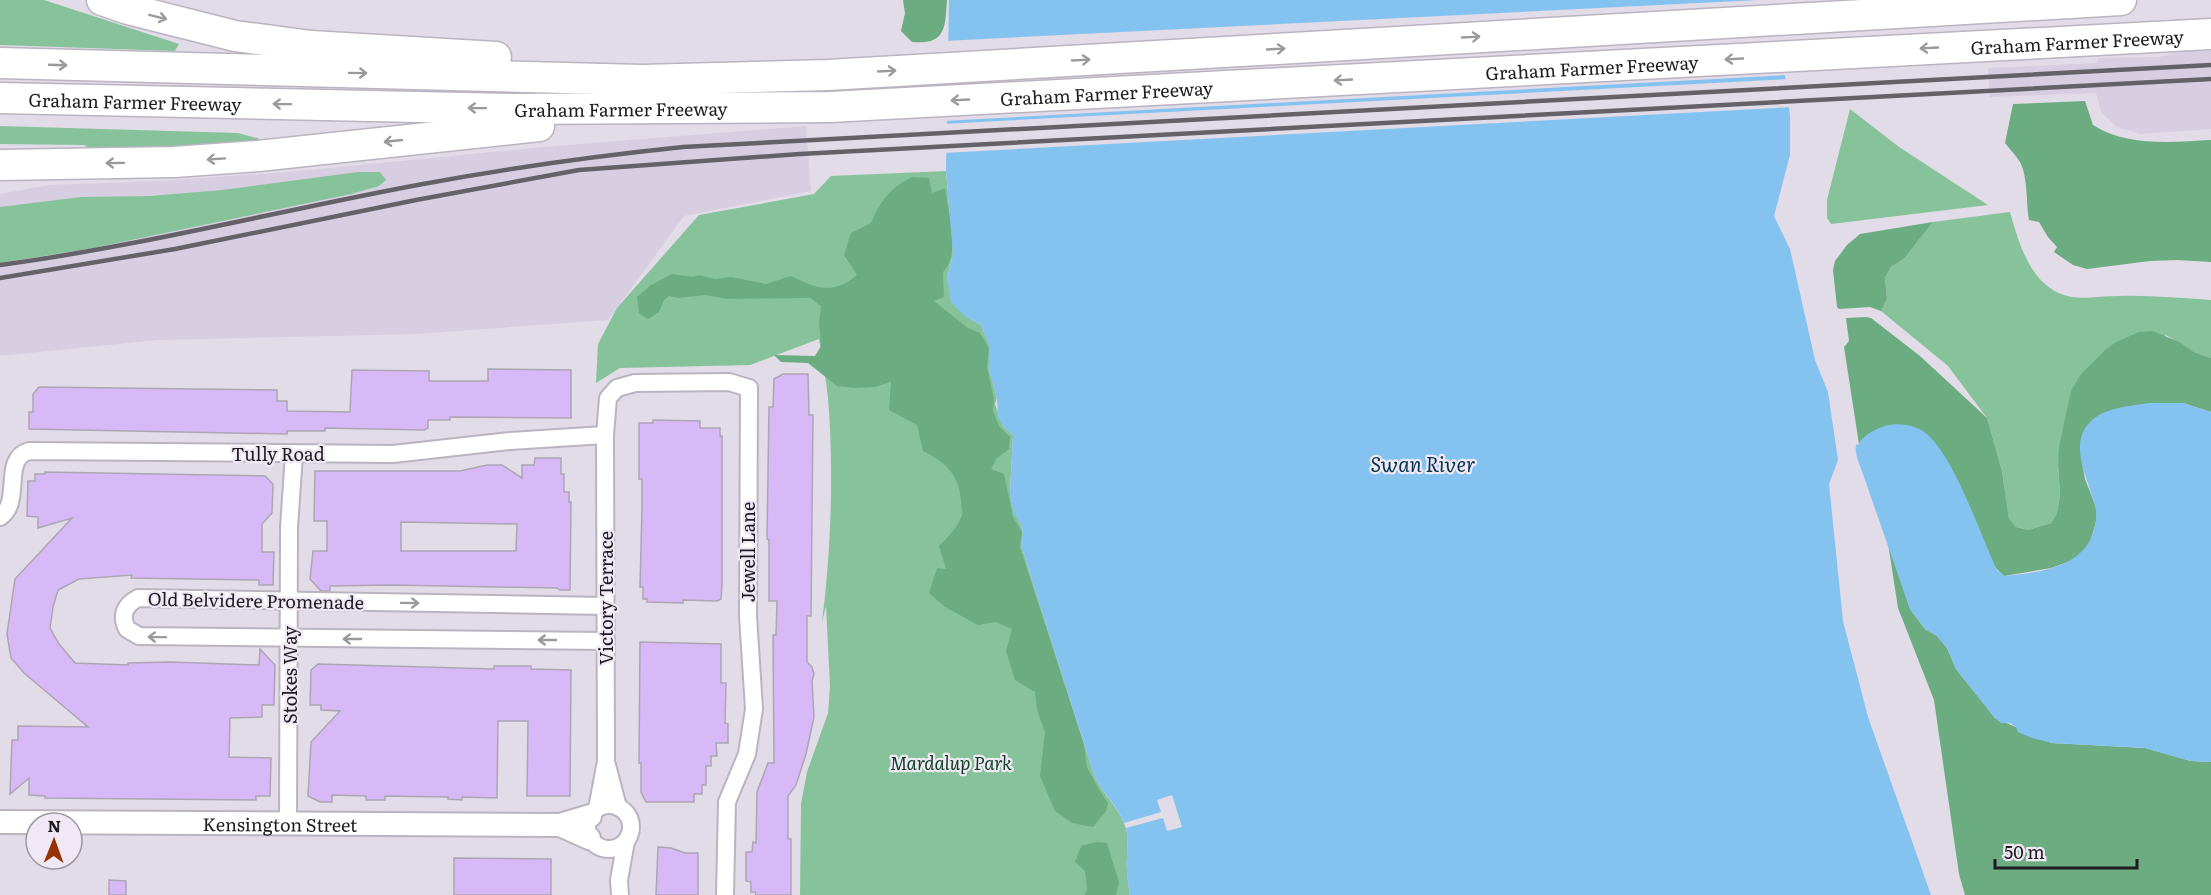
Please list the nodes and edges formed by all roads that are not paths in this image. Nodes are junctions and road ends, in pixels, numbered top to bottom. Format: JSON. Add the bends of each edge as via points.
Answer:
{"nodes":[{"id":1,"x":102,"y":0,"type":"edge"},
{"id":2,"x":2050,"y":0,"type":"edge"},
{"id":3,"x":2121,"y":0,"type":"edge"},
{"id":4,"x":1986,"y":8,"type":"junction"},
{"id":5,"x":2211,"y":34,"type":"edge"},
{"id":6,"x":0,"y":63,"type":"edge"},
{"id":7,"x":828,"y":75,"type":"junction"},
{"id":8,"x":0,"y":98,"type":"edge"},
{"id":9,"x":830,"y":107,"type":"junction"},
{"id":10,"x":6,"y":166,"type":"edge"},
{"id":11,"x":605,"y":435,"type":"junction"},
{"id":12,"x":294,"y":454,"type":"junction"},
{"id":13,"x":0,"y":517,"type":"edge"},
{"id":14,"x":289,"y":601,"type":"junction"},
{"id":15,"x":605,"y":606,"type":"junction"},
{"id":16,"x":288,"y":639,"type":"junction"},
{"id":17,"x":606,"y":641,"type":"junction"},
{"id":18,"x":606,"y":761,"type":"junction"},
{"id":19,"x":618,"y":807,"type":"junction"},
{"id":20,"x":0,"y":822,"type":"edge"},
{"id":21,"x":288,"y":824,"type":"junction"},
{"id":22,"x":595,"y":828,"type":"junction"},
{"id":23,"x":626,"y":841,"type":"junction"},
{"id":24,"x":619,"y":887,"type":"edge"},
{"id":25,"x":725,"y":895,"type":"edge"}],
"edges":[{"from":1,"to":7,"type":"highway","one_way":true,"via":[[235,36],[311,46]]},
{"from":2,"to":4,"type":"highway"},
{"from":3,"to":4,"type":"highway","name":"Graham Farmer Freeway"},
{"from":7,"to":4,"type":"highway","name":"Graham Farmer Freeway","one_way":true},
{"from":5,"to":9,"type":"highway","name":"Graham Farmer Freeway","one_way":true},
{"from":6,"to":7,"type":"highway","name":"Graham Farmer Freeway","one_way":true,"via":[[642,80]]},
{"from":9,"to":8,"type":"highway","name":"Graham Farmer Freeway","one_way":true,"via":[[512,109]]},
{"from":9,"to":10,"type":"highway","one_way":true,"via":[[515,128],[258,156]]},
{"from":11,"to":12,"type":"street","name":"Tully Road","via":[[415,453]]},
{"from":11,"to":15,"type":"street","name":"Victory Terrace"},
{"from":11,"to":25,"type":"street","name":"Jewell Lane","via":[[608,398],[617,388],[635,383],[729,382],[749,388],[748,616],[754,709],[747,754],[727,802]]},
{"from":12,"to":13,"type":"street","name":"Tully Road","via":[[29,451],[21,453],[16,461],[10,506]]},
{"from":12,"to":14,"type":"street","name":"Stokes Way"},
{"from":14,"to":15,"type":"street","name":"Old Belvidere Promenade","one_way":true},
{"from":14,"to":16,"type":"street","name":"Stokes Way"},
{"from":16,"to":14,"type":"street","name":"Old Belvidere Promenade","one_way":true,"via":[[139,636],[127,629],[123,617],[127,606],[138,598]]},
{"from":15,"to":17,"type":"street","name":"Victory Terrace"},
{"from":17,"to":16,"type":"street","name":"Old Belvidere Promenade","one_way":true},
{"from":16,"to":21,"type":"street","name":"Stokes Way"},
{"from":17,"to":18,"type":"street","name":"Victory Terrace"},
{"from":18,"to":19,"type":"street","name":"Victory Terrace"},
{"from":18,"to":22,"type":"street","name":"Victory Terrace"},
{"from":19,"to":22,"type":"street","via":[[611,805]]},
{"from":19,"to":23,"type":"street","name":"Victory Terrace","via":[[630,821]]},
{"from":20,"to":21,"type":"street","name":"Kensington Street"},
{"from":21,"to":22,"type":"street","name":"Kensington Street"},
{"from":22,"to":23,"type":"street","via":[[621,846]]},
{"from":22,"to":24,"type":"street"},
{"from":23,"to":24,"type":"street"}]}
